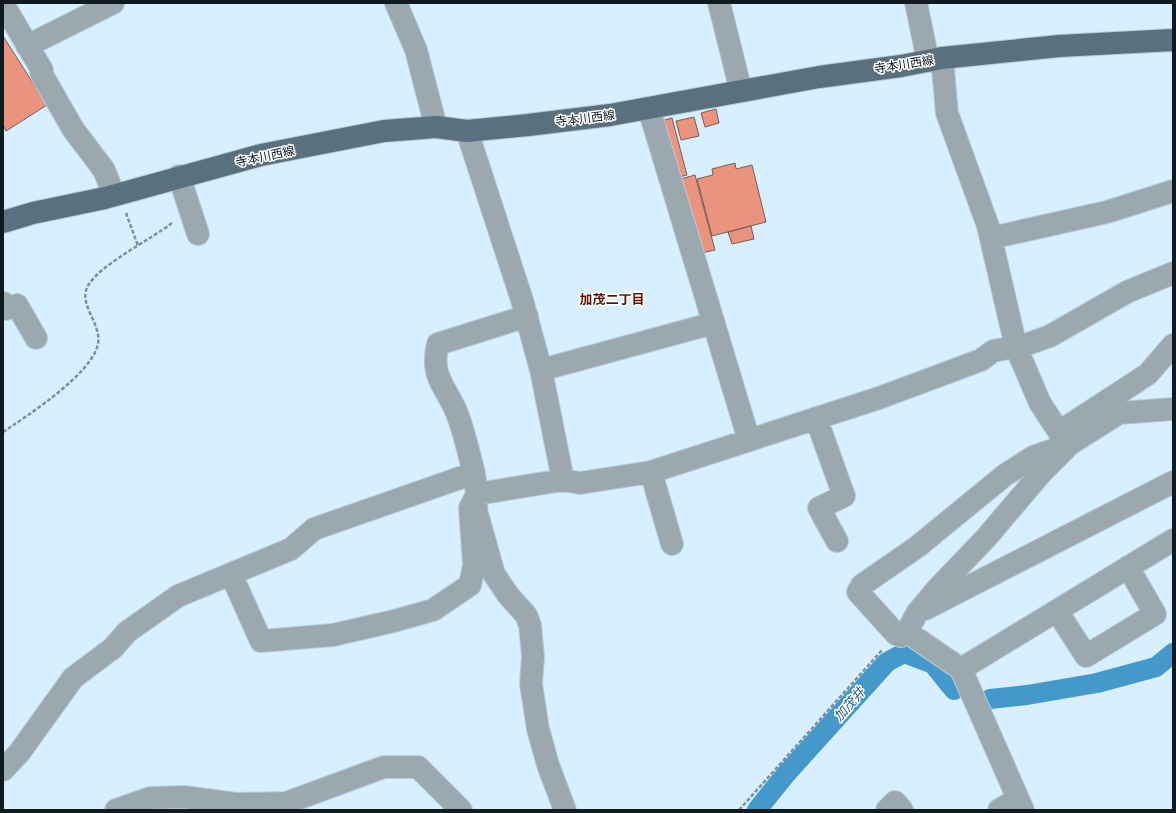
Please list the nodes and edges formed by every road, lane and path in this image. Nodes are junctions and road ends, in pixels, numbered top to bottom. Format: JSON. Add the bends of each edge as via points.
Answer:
{"nodes":[{"id":1,"x":113,"y":3,"type":"edge"},
{"id":2,"x":396,"y":3,"type":"edge"},
{"id":3,"x":719,"y":3,"type":"edge"},
{"id":4,"x":916,"y":3,"type":"edge"},
{"id":5,"x":3,"y":4,"type":"edge"},
{"id":6,"x":1173,"y":40,"type":"edge"},
{"id":7,"x":27,"y":46,"type":"junction"},
{"id":8,"x":935,"y":59,"type":"junction"},
{"id":9,"x":741,"y":91,"type":"junction"},
{"id":10,"x":649,"y":109,"type":"junction"},
{"id":11,"x":436,"y":127,"type":"junction"},
{"id":12,"x":466,"y":131,"type":"junction"},
{"id":13,"x":179,"y":176,"type":"junction"},
{"id":14,"x":1173,"y":191,"type":"edge"},
{"id":15,"x":117,"y":195,"type":"junction"},
{"id":16,"x":190,"y":209,"type":"junction"},
{"id":17,"x":3,"y":222,"type":"edge"},
{"id":18,"x":198,"y":234,"type":"dead end"},
{"id":19,"x":991,"y":238,"type":"junction"},
{"id":20,"x":138,"y":246,"type":"junction"},
{"id":21,"x":1173,"y":273,"type":"edge"},
{"id":22,"x":3,"y":303,"type":"edge"},
{"id":23,"x":527,"y":316,"type":"junction"},
{"id":24,"x":714,"y":323,"type":"junction"},
{"id":25,"x":36,"y":338,"type":"dead end"},
{"id":26,"x":1173,"y":345,"type":"edge"},
{"id":27,"x":1016,"y":347,"type":"junction"},
{"id":28,"x":541,"y":370,"type":"junction"},
{"id":29,"x":1173,"y":408,"type":"edge"},
{"id":30,"x":816,"y":418,"type":"junction"},
{"id":31,"x":3,"y":432,"type":"edge"},
{"id":32,"x":1064,"y":438,"type":"junction"},
{"id":33,"x":748,"y":440,"type":"junction"},
{"id":34,"x":651,"y":472,"type":"junction"},
{"id":35,"x":563,"y":480,"type":"junction"},
{"id":36,"x":475,"y":483,"type":"junction"},
{"id":37,"x":1172,"y":486,"type":"edge"},
{"id":38,"x":837,"y":540,"type":"dead end"},
{"id":39,"x":1173,"y":540,"type":"edge"},
{"id":40,"x":672,"y":544,"type":"dead end"},
{"id":41,"x":1128,"y":567,"type":"junction"},
{"id":42,"x":231,"y":574,"type":"junction"},
{"id":43,"x":1057,"y":611,"type":"junction"},
{"id":44,"x":908,"y":627,"type":"junction"},
{"id":45,"x":961,"y":669,"type":"junction"},
{"id":46,"x":3,"y":770,"type":"edge"},
{"id":47,"x":1020,"y":805,"type":"edge"},
{"id":48,"x":116,"y":810,"type":"edge"},
{"id":49,"x":461,"y":810,"type":"edge"},
{"id":50,"x":565,"y":810,"type":"edge"},
{"id":51,"x":739,"y":810,"type":"edge"},
{"id":52,"x":887,"y":810,"type":"edge"},
{"id":53,"x":902,"y":810,"type":"edge"},
{"id":54,"x":999,"y":810,"type":"edge"}],
"edges":[{"from":1,"to":7,"type":"street"},
{"from":2,"to":11,"type":"street","via":[[416,50]]},
{"from":3,"to":9,"type":"street"},
{"from":4,"to":8,"type":"street"},
{"from":5,"to":7,"type":"street"},
{"from":6,"to":8,"type":"main road","name":"寺本川西線","via":[[1059,46]]},
{"from":7,"to":15,"type":"street","via":[[73,129],[104,170]]},
{"from":8,"to":9,"type":"main road","name":"寺本川西線"},
{"from":8,"to":19,"type":"street","via":[[947,113]]},
{"from":9,"to":10,"type":"main road","name":"寺本川西線"},
{"from":10,"to":12,"type":"main road","name":"寺本川西線"},
{"from":10,"to":24,"type":"street"},
{"from":11,"to":12,"type":"main road","name":"寺本川西線"},
{"from":11,"to":13,"type":"main road","name":"寺本川西線","via":[[384,131],[261,155]]},
{"from":12,"to":23,"type":"street"},
{"from":13,"to":15,"type":"main road","name":"寺本川西線"},
{"from":13,"to":16,"type":"street"},
{"from":14,"to":19,"type":"street","via":[[1107,212]]},
{"from":15,"to":17,"type":"main road","name":"寺本川西線","via":[[33,212]]},
{"from":15,"to":20,"type":"path"},
{"from":16,"to":18,"type":"street"},
{"from":16,"to":20,"type":"path"},
{"from":19,"to":27,"type":"street"},
{"from":20,"to":31,"type":"path","via":[[97,275],[84,294],[84,302],[95,321],[97,331],[98,344],[94,354],[57,394]]},
{"from":21,"to":27,"type":"street","via":[[1127,292],[1050,336]]},
{"from":22,"to":25,"type":"street","via":[[6,309],[17,305]]},
{"from":23,"to":28,"type":"street"},
{"from":23,"to":36,"type":"street","via":[[438,344],[434,359],[439,378],[458,416]]},
{"from":24,"to":28,"type":"street"},
{"from":24,"to":33,"type":"street"},
{"from":26,"to":32,"type":"street","via":[[1148,374]]},
{"from":27,"to":30,"type":"street","via":[[993,351],[981,360],[879,398]]},
{"from":27,"to":32,"type":"street","via":[[1040,404]]},
{"from":28,"to":35,"type":"street"},
{"from":29,"to":32,"type":"street","via":[[1119,413]]},
{"from":30,"to":33,"type":"street"},
{"from":30,"to":38,"type":"street","via":[[844,496],[819,508]]},
{"from":32,"to":44,"type":"street","via":[[1042,472],[986,538],[938,588]]},
{"from":32,"to":44,"type":"street","via":[[1005,475],[917,547],[862,585],[858,592],[896,634]]},
{"from":33,"to":34,"type":"street"},
{"from":34,"to":35,"type":"street","via":[[580,483]]},
{"from":34,"to":40,"type":"street"},
{"from":35,"to":36,"type":"street"},
{"from":36,"to":42,"type":"street","via":[[314,529],[291,549]]},
{"from":36,"to":42,"type":"street","via":[[470,508],[474,565],[470,585],[433,610],[333,635],[261,641]]},
{"from":36,"to":50,"type":"street","via":[[476,510],[494,574],[526,615],[530,625],[531,684],[538,729]]},
{"from":37,"to":44,"type":"street"},
{"from":39,"to":41,"type":"street"},
{"from":41,"to":43,"type":"street"},
{"from":41,"to":43,"type":"street","via":[[1155,614],[1086,656]]},
{"from":42,"to":46,"type":"street","via":[[178,596],[127,632],[113,648],[74,678],[19,753]]},
{"from":43,"to":45,"type":"street"},
{"from":44,"to":45,"type":"street"},
{"from":44,"to":51,"type":"path","via":[[876,654],[856,680]]},
{"from":45,"to":47,"type":"street"},
{"from":47,"to":54,"type":"street"},
{"from":48,"to":49,"type":"street","via":[[150,798],[184,797],[236,804],[286,803],[384,767],[418,767]]},
{"from":52,"to":53,"type":"street","via":[[895,802]]}]}
